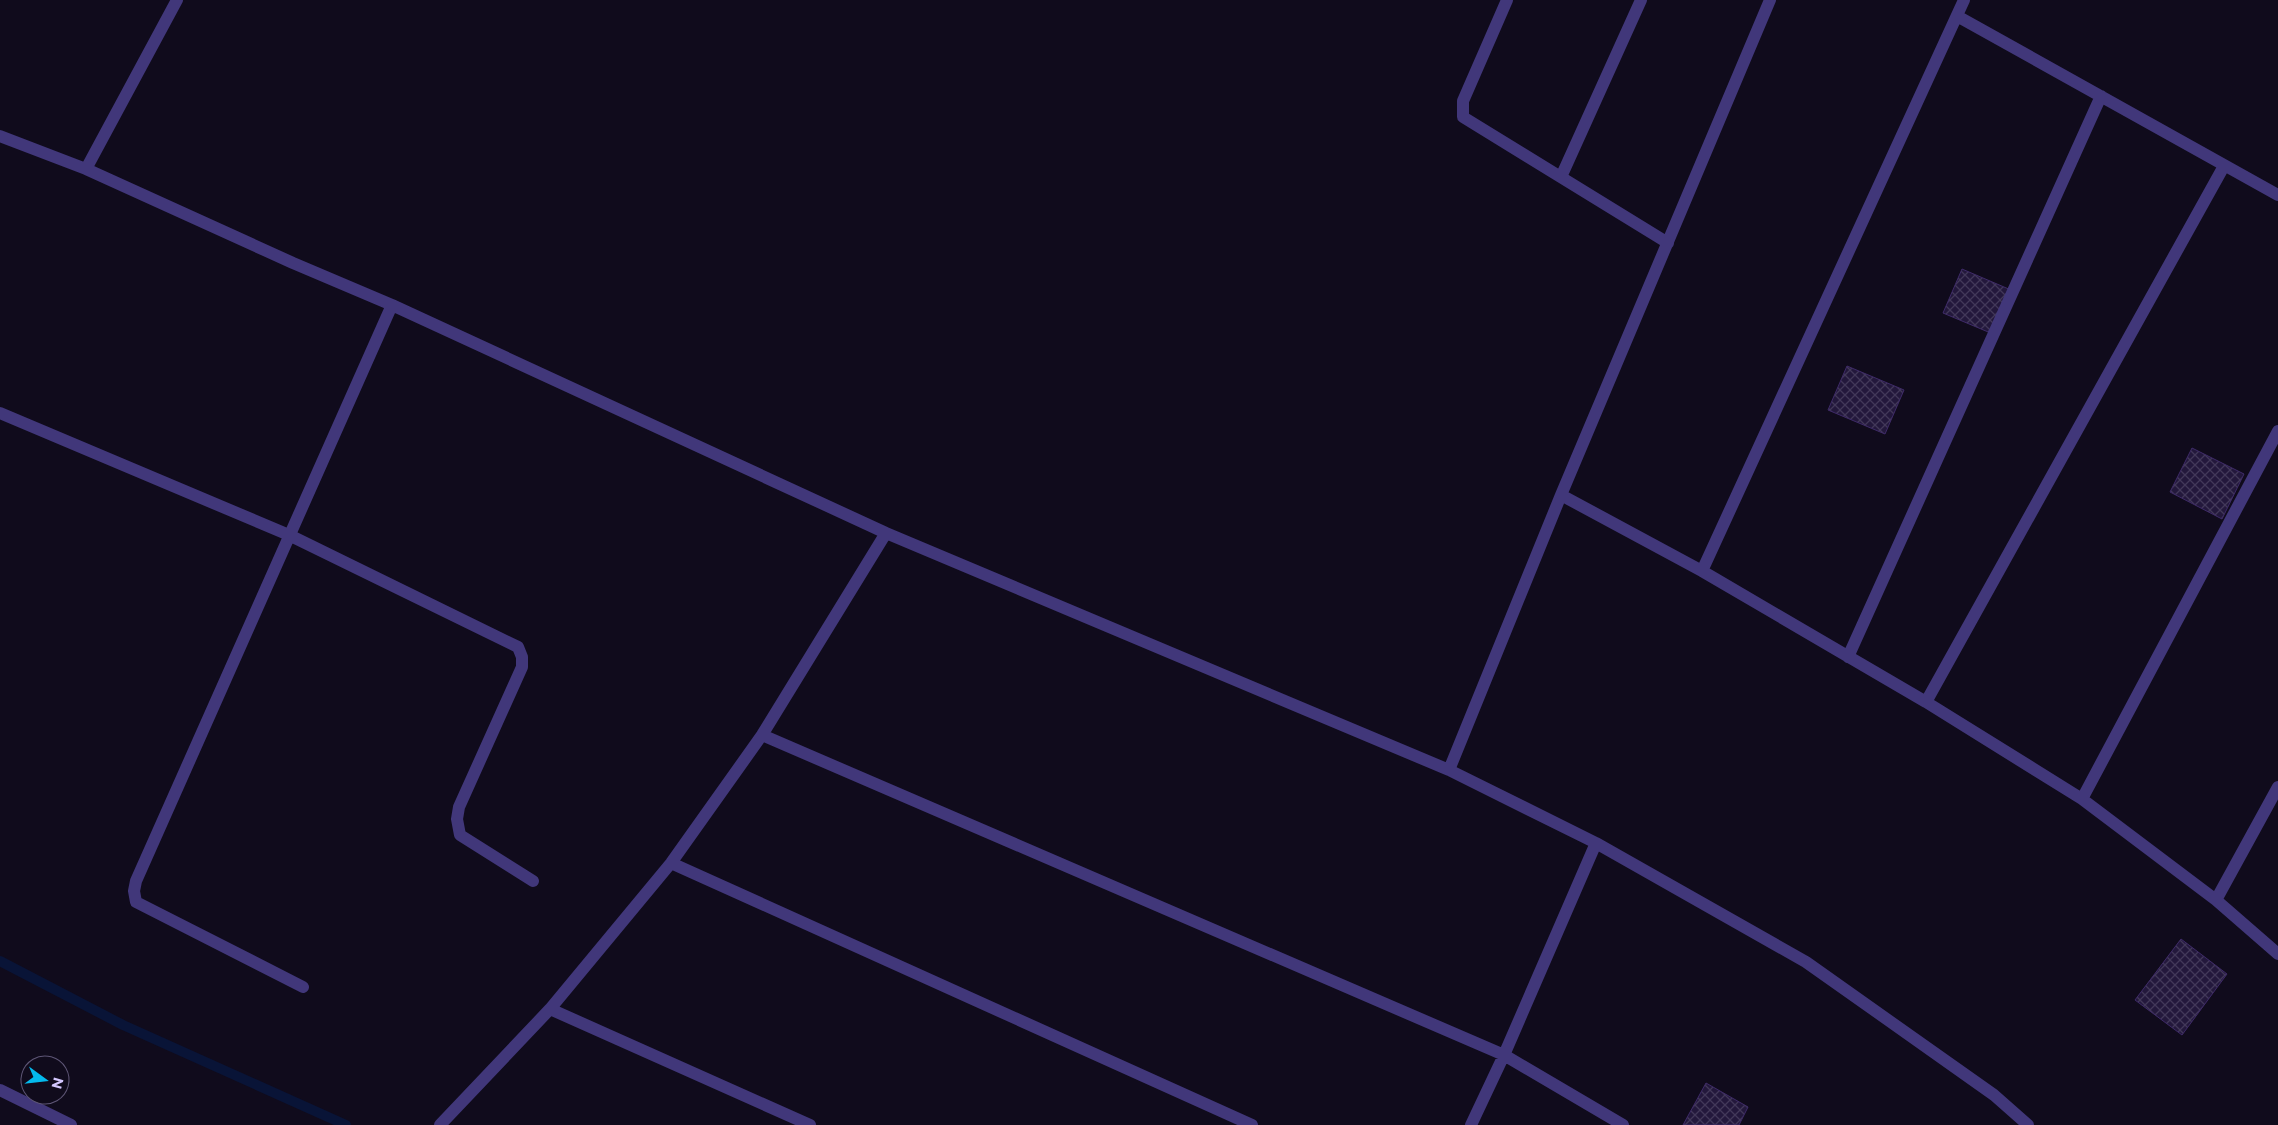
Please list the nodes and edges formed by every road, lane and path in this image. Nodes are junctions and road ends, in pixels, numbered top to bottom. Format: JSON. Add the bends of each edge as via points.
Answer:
{"nodes":[{"id":1,"x":1507,"y":0,"type":"edge"},
{"id":2,"x":1641,"y":0,"type":"edge"},
{"id":3,"x":1770,"y":0,"type":"edge"},
{"id":4,"x":1964,"y":0,"type":"edge"},
{"id":5,"x":174,"y":1,"type":"edge"},
{"id":6,"x":1957,"y":16,"type":"junction"},
{"id":7,"x":2101,"y":96,"type":"junction"},
{"id":8,"x":0,"y":136,"type":"edge"},
{"id":9,"x":2224,"y":166,"type":"junction"},
{"id":10,"x":86,"y":169,"type":"junction"},
{"id":11,"x":1561,"y":177,"type":"junction"},
{"id":12,"x":2278,"y":195,"type":"edge"},
{"id":13,"x":1668,"y":243,"type":"junction"},
{"id":14,"x":392,"y":305,"type":"junction"},
{"id":15,"x":0,"y":413,"type":"edge"},
{"id":16,"x":2278,"y":431,"type":"edge"},
{"id":17,"x":1561,"y":495,"type":"junction"},
{"id":18,"x":886,"y":533,"type":"junction"},
{"id":19,"x":289,"y":535,"type":"junction"},
{"id":20,"x":1702,"y":572,"type":"junction"},
{"id":21,"x":1848,"y":657,"type":"junction"},
{"id":22,"x":1926,"y":702,"type":"junction"},
{"id":23,"x":762,"y":734,"type":"junction"},
{"id":24,"x":1449,"y":770,"type":"junction"},
{"id":25,"x":2278,"y":787,"type":"edge"},
{"id":26,"x":2082,"y":799,"type":"junction"},
{"id":27,"x":1596,"y":843,"type":"junction"},
{"id":28,"x":671,"y":863,"type":"junction"},
{"id":29,"x":534,"y":881,"type":"dead end"},
{"id":30,"x":2216,"y":900,"type":"junction"},
{"id":31,"x":2278,"y":954,"type":"edge"},
{"id":32,"x":303,"y":987,"type":"dead end"},
{"id":33,"x":550,"y":1009,"type":"junction"},
{"id":34,"x":1504,"y":1055,"type":"junction"},
{"id":35,"x":0,"y":1090,"type":"edge"},
{"id":36,"x":71,"y":1125,"type":"edge"},
{"id":37,"x":440,"y":1125,"type":"edge"},
{"id":38,"x":810,"y":1125,"type":"edge"},
{"id":39,"x":1252,"y":1125,"type":"edge"},
{"id":40,"x":1471,"y":1125,"type":"edge"},
{"id":41,"x":1623,"y":1125,"type":"edge"},
{"id":42,"x":2028,"y":1125,"type":"edge"}],
"edges":[{"from":1,"to":11,"type":"street","via":[[1463,101],[1463,117]]},
{"from":2,"to":11,"type":"street"},
{"from":3,"to":13,"type":"street"},
{"from":4,"to":6,"type":"street"},
{"from":5,"to":10,"type":"street"},
{"from":6,"to":7,"type":"street"},
{"from":6,"to":20,"type":"street"},
{"from":7,"to":9,"type":"street"},
{"from":7,"to":21,"type":"street"},
{"from":8,"to":10,"type":"street"},
{"from":9,"to":12,"type":"street"},
{"from":9,"to":22,"type":"street"},
{"from":10,"to":14,"type":"street"},
{"from":11,"to":13,"type":"street"},
{"from":13,"to":17,"type":"street"},
{"from":14,"to":18,"type":"street"},
{"from":14,"to":19,"type":"street"},
{"from":15,"to":19,"type":"street"},
{"from":16,"to":26,"type":"street"},
{"from":17,"to":20,"type":"street"},
{"from":17,"to":24,"type":"street"},
{"from":18,"to":23,"type":"street"},
{"from":18,"to":24,"type":"street"},
{"from":19,"to":29,"type":"street","via":[[518,647],[522,667],[459,807],[457,819],[460,835]]},
{"from":19,"to":32,"type":"street","via":[[136,881],[134,892],[136,902]]},
{"from":20,"to":21,"type":"street"},
{"from":21,"to":22,"type":"street"},
{"from":22,"to":26,"type":"street"},
{"from":23,"to":28,"type":"street"},
{"from":23,"to":34,"type":"street"},
{"from":24,"to":27,"type":"street"},
{"from":25,"to":30,"type":"street"},
{"from":26,"to":30,"type":"street"},
{"from":27,"to":34,"type":"street"},
{"from":27,"to":42,"type":"street","via":[[1806,962],[1994,1096]]},
{"from":28,"to":33,"type":"street"},
{"from":28,"to":39,"type":"street"},
{"from":30,"to":31,"type":"street"},
{"from":33,"to":37,"type":"street"},
{"from":33,"to":38,"type":"street"},
{"from":34,"to":40,"type":"street"},
{"from":34,"to":41,"type":"street"},
{"from":35,"to":36,"type":"street"}]}
